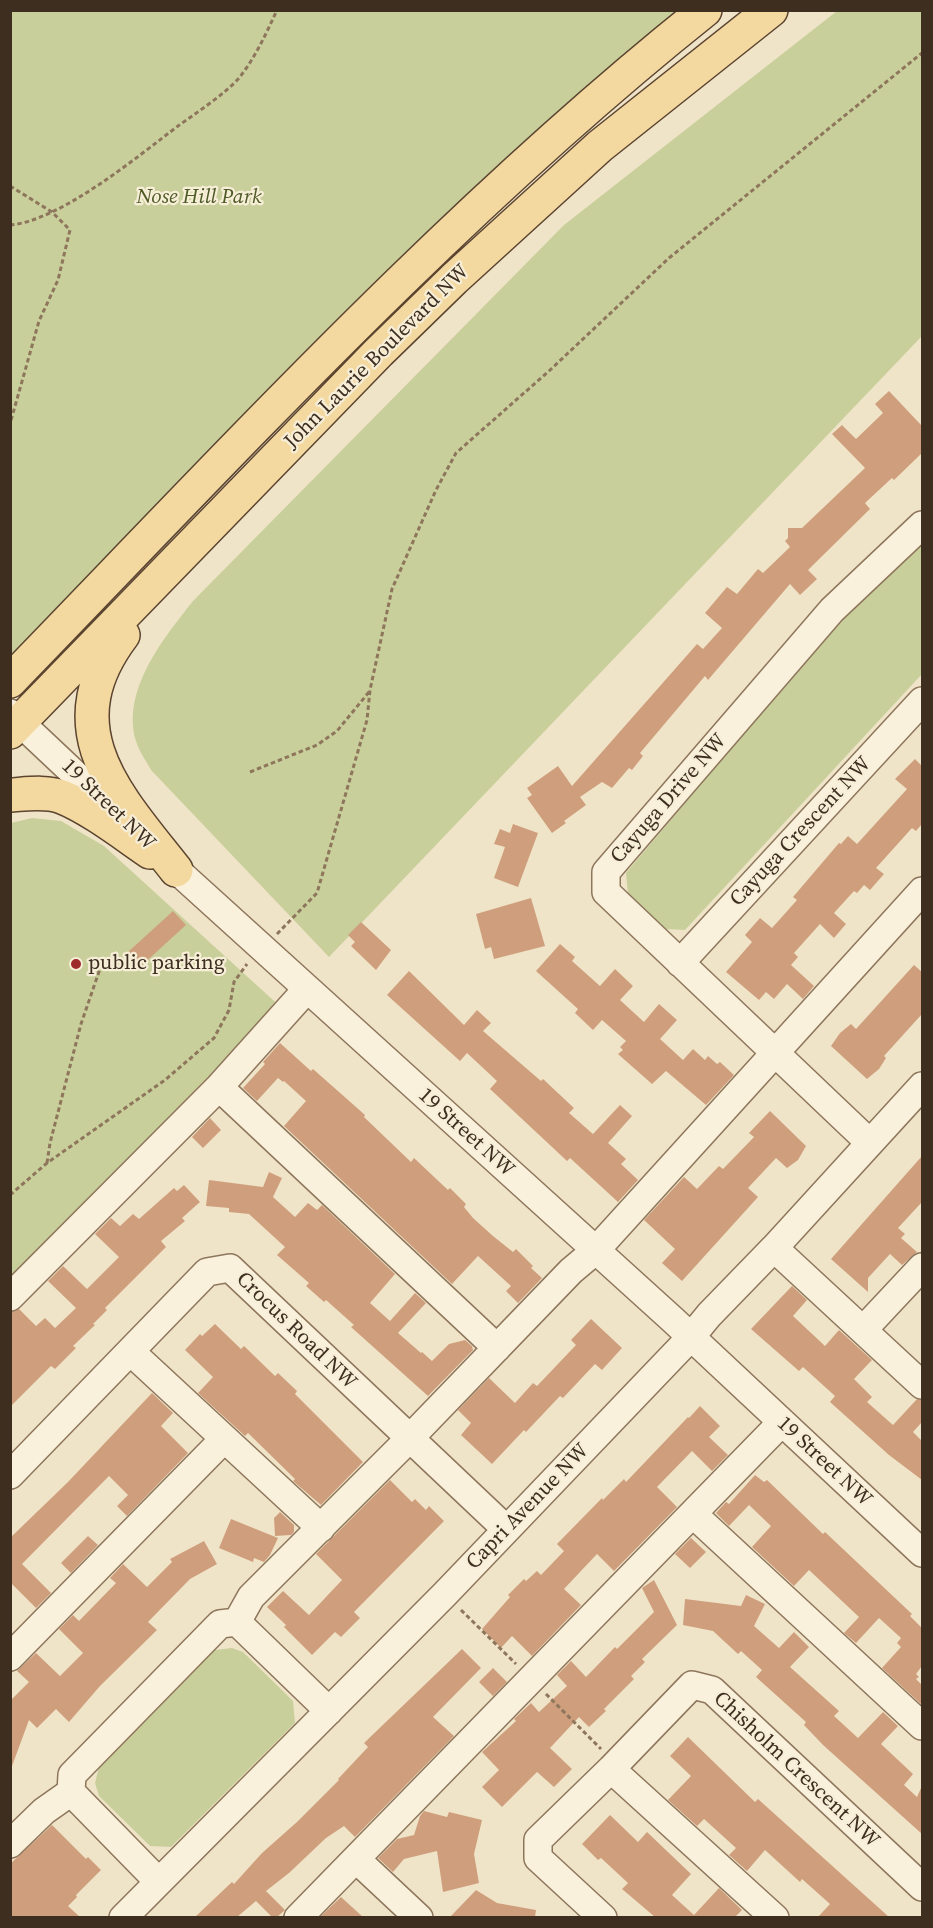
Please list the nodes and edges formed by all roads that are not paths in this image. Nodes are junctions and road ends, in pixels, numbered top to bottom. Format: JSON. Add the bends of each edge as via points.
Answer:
{"nodes":[{"id":1,"x":705,"y":10,"type":"edge"},
{"id":2,"x":771,"y":10,"type":"edge"},
{"id":3,"x":922,"y":525,"type":"edge"},
{"id":4,"x":193,"y":545,"type":"junction"},
{"id":5,"x":10,"y":681,"type":"edge"},
{"id":6,"x":922,"y":701,"type":"edge"},
{"id":7,"x":14,"y":723,"type":"edge"},
{"id":8,"x":10,"y":795,"type":"edge"},
{"id":9,"x":176,"y":870,"type":"junction"},
{"id":10,"x":922,"y":891,"type":"edge"},
{"id":11,"x":680,"y":963,"type":"junction"},
{"id":12,"x":308,"y":989,"type":"junction"},
{"id":13,"x":775,"y":1053,"type":"junction"},
{"id":14,"x":922,"y":1086,"type":"edge"},
{"id":15,"x":219,"y":1087,"type":"junction"},
{"id":16,"x":870,"y":1143,"type":"junction"},
{"id":17,"x":774,"y":1248,"type":"junction"},
{"id":18,"x":596,"y":1250,"type":"junction"},
{"id":19,"x":922,"y":1268,"type":"edge"},
{"id":20,"x":10,"y":1297,"type":"edge"},
{"id":21,"x":863,"y":1330,"type":"junction"},
{"id":22,"x":691,"y":1337,"type":"junction"},
{"id":23,"x":497,"y":1348,"type":"junction"},
{"id":24,"x":131,"y":1352,"type":"junction"},
{"id":25,"x":922,"y":1384,"type":"edge"},
{"id":26,"x":782,"y":1422,"type":"junction"},
{"id":27,"x":409,"y":1438,"type":"junction"},
{"id":28,"x":224,"y":1439,"type":"junction"},
{"id":29,"x":10,"y":1475,"type":"edge"},
{"id":30,"x":693,"y":1514,"type":"junction"},
{"id":31,"x":321,"y":1528,"type":"junction"},
{"id":32,"x":506,"y":1529,"type":"junction"},
{"id":33,"x":922,"y":1553,"type":"edge"},
{"id":34,"x":237,"y":1622,"type":"junction"},
{"id":35,"x":10,"y":1657,"type":"edge"},
{"id":36,"x":329,"y":1711,"type":"junction"},
{"id":37,"x":922,"y":1726,"type":"edge"},
{"id":38,"x":611,"y":1769,"type":"junction"},
{"id":39,"x":71,"y":1792,"type":"junction"},
{"id":40,"x":10,"y":1844,"type":"edge"},
{"id":41,"x":356,"y":1859,"type":"junction"},
{"id":42,"x":158,"y":1881,"type":"junction"},
{"id":43,"x":922,"y":1887,"type":"edge"},
{"id":44,"x":123,"y":1917,"type":"edge"},
{"id":45,"x":298,"y":1917,"type":"edge"},
{"id":46,"x":419,"y":1917,"type":"edge"},
{"id":47,"x":603,"y":1917,"type":"edge"},
{"id":48,"x":775,"y":1917,"type":"edge"}],
"edges":[{"from":1,"to":5,"type":"main road","name":"John Laurie Boulevard NW","via":[[513,173],[337,343]]},
{"from":2,"to":4,"type":"main road","name":"John Laurie Boulevard NW","via":[[600,146],[503,232],[379,352]]},
{"from":3,"to":11,"type":"street","name":"Cayuga Drive NW","via":[[832,610],[606,872],[606,892]]},
{"from":4,"to":7,"type":"main road","name":"John Laurie Boulevard NW"},
{"from":4,"to":9,"type":"main road","via":[[111,651],[99,675],[93,702],[93,732],[99,758],[123,802]]},
{"from":6,"to":11,"type":"street","name":"Cayuga Crescent NW"},
{"from":7,"to":9,"type":"street","name":"19 Street NW"},
{"from":8,"to":9,"type":"main road","via":[[61,796]]},
{"from":9,"to":12,"type":"street","name":"19 Street NW"},
{"from":10,"to":13,"type":"street"},
{"from":11,"to":13,"type":"street","name":"Cayuga Drive NW"},
{"from":12,"to":15,"type":"street"},
{"from":12,"to":18,"type":"street","name":"19 Street NW"},
{"from":13,"to":16,"type":"street","name":"Cayuga Drive NW"},
{"from":13,"to":18,"type":"street"},
{"from":14,"to":16,"type":"street","name":"Capri Avenue NW"},
{"from":15,"to":20,"type":"street"},
{"from":15,"to":23,"type":"street"},
{"from":16,"to":17,"type":"street","name":"Capri Avenue NW"},
{"from":17,"to":21,"type":"street"},
{"from":17,"to":22,"type":"street","name":"Capri Avenue NW"},
{"from":18,"to":22,"type":"street","name":"19 Street NW"},
{"from":18,"to":23,"type":"street"},
{"from":19,"to":21,"type":"street"},
{"from":21,"to":25,"type":"street"},
{"from":22,"to":26,"type":"street","name":"19 Street NW"},
{"from":22,"to":32,"type":"street","name":"Capri Avenue NW"},
{"from":23,"to":27,"type":"street"},
{"from":24,"to":27,"type":"street","name":"Crocus Road NW","via":[[207,1272],[230,1268]]},
{"from":24,"to":28,"type":"street"},
{"from":24,"to":29,"type":"street","name":"Crocus Road NW"},
{"from":26,"to":30,"type":"street"},
{"from":26,"to":33,"type":"street","name":"19 Street NW"},
{"from":27,"to":31,"type":"street"},
{"from":27,"to":32,"type":"street","name":"Crocus Road NW"},
{"from":28,"to":31,"type":"street"},
{"from":28,"to":35,"type":"street"},
{"from":30,"to":37,"type":"street"},
{"from":30,"to":41,"type":"street"},
{"from":31,"to":34,"type":"street","via":[[251,1597]]},
{"from":32,"to":36,"type":"street","name":"Capri Avenue NW"},
{"from":34,"to":36,"type":"street"},
{"from":34,"to":39,"type":"street","via":[[220,1624],[72,1775]]},
{"from":36,"to":42,"type":"street","name":"Capri Avenue NW"},
{"from":38,"to":43,"type":"street","name":"Chisholm Crescent NW","via":[[692,1685],[712,1690]]},
{"from":38,"to":47,"type":"street","name":"Chisholm Crescent NW","via":[[538,1840],[538,1858]]},
{"from":38,"to":48,"type":"street"},
{"from":39,"to":40,"type":"street"},
{"from":39,"to":42,"type":"street"},
{"from":41,"to":45,"type":"street"},
{"from":41,"to":46,"type":"street"},
{"from":42,"to":44,"type":"street","name":"Capri Avenue NW"}]}
